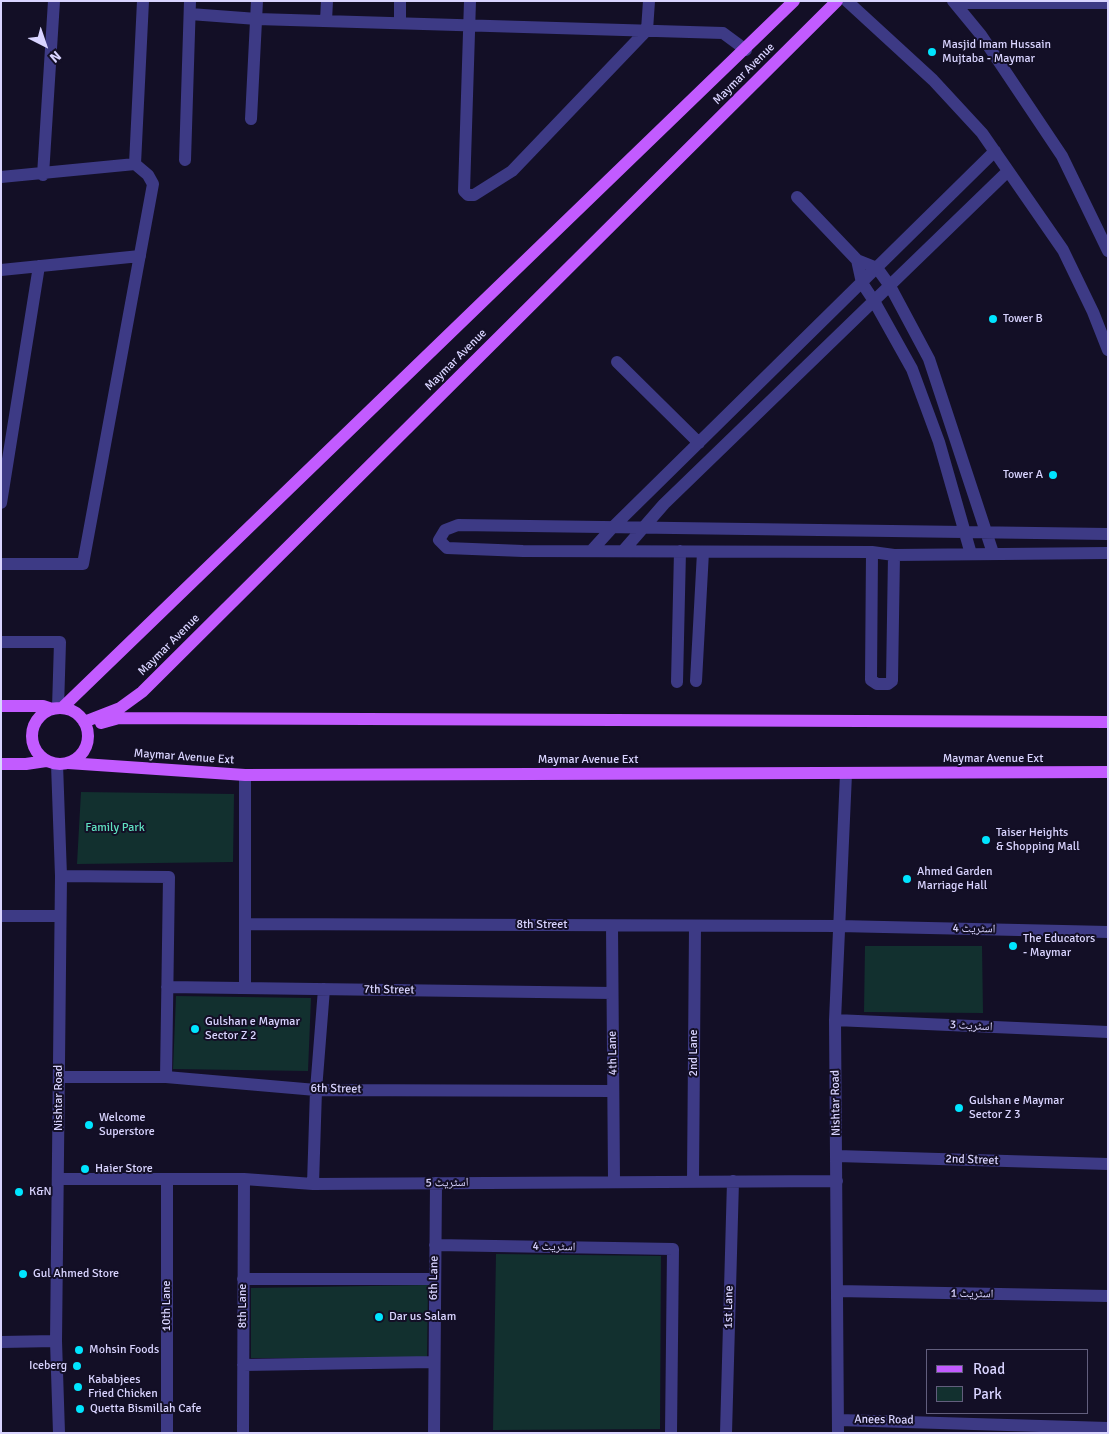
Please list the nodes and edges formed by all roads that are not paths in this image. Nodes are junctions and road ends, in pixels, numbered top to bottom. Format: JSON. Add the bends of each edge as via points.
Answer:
{"nodes":[{"id":1,"x":54,"y":1,"type":"edge"},
{"id":2,"x":144,"y":1,"type":"edge"},
{"id":3,"x":257,"y":1,"type":"edge"},
{"id":4,"x":327,"y":1,"type":"edge"},
{"id":5,"x":400,"y":1,"type":"edge"},
{"id":6,"x":470,"y":1,"type":"edge"},
{"id":7,"x":649,"y":1,"type":"edge"},
{"id":8,"x":794,"y":1,"type":"edge"},
{"id":9,"x":837,"y":1,"type":"edge"},
{"id":10,"x":847,"y":1,"type":"edge"},
{"id":11,"x":954,"y":2,"type":"edge"},
{"id":12,"x":1108,"y":3,"type":"edge"},
{"id":13,"x":190,"y":8,"type":"edge"},
{"id":14,"x":256,"y":19,"type":"junction"},
{"id":15,"x":326,"y":21,"type":"junction"},
{"id":16,"x":400,"y":23,"type":"junction"},
{"id":17,"x":470,"y":25,"type":"junction"},
{"id":18,"x":647,"y":30,"type":"junction"},
{"id":19,"x":746,"y":50,"type":"junction"},
{"id":20,"x":251,"y":119,"type":"dead end"},
{"id":21,"x":995,"y":151,"type":"junction"},
{"id":22,"x":185,"y":160,"type":"dead end"},
{"id":23,"x":135,"y":164,"type":"junction"},
{"id":24,"x":1008,"y":171,"type":"junction"},
{"id":25,"x":43,"y":175,"type":"junction"},
{"id":26,"x":1,"y":177,"type":"edge"},
{"id":27,"x":797,"y":197,"type":"dead end"},
{"id":28,"x":1106,"y":244,"type":"edge"},
{"id":29,"x":140,"y":256,"type":"junction"},
{"id":30,"x":857,"y":260,"type":"junction"},
{"id":31,"x":39,"y":266,"type":"junction"},
{"id":32,"x":878,"y":268,"type":"junction"},
{"id":33,"x":1,"y":270,"type":"edge"},
{"id":34,"x":862,"y":284,"type":"junction"},
{"id":35,"x":890,"y":286,"type":"junction"},
{"id":36,"x":874,"y":301,"type":"junction"},
{"id":37,"x":1108,"y":350,"type":"edge"},
{"id":38,"x":617,"y":362,"type":"dead end"},
{"id":39,"x":699,"y":443,"type":"junction"},
{"id":40,"x":1,"y":503,"type":"edge"},
{"id":41,"x":612,"y":528,"type":"junction"},
{"id":42,"x":641,"y":529,"type":"junction"},
{"id":43,"x":986,"y":532,"type":"junction"},
{"id":44,"x":966,"y":533,"type":"junction"},
{"id":45,"x":1108,"y":534,"type":"edge"},
{"id":46,"x":592,"y":550,"type":"junction"},
{"id":47,"x":623,"y":551,"type":"junction"},
{"id":48,"x":680,"y":551,"type":"junction"},
{"id":49,"x":703,"y":552,"type":"junction"},
{"id":50,"x":872,"y":552,"type":"junction"},
{"id":51,"x":993,"y":553,"type":"junction"},
{"id":52,"x":1108,"y":553,"type":"edge"},
{"id":53,"x":971,"y":554,"type":"junction"},
{"id":54,"x":894,"y":555,"type":"junction"},
{"id":55,"x":1,"y":564,"type":"edge"},
{"id":56,"x":1,"y":642,"type":"edge"},
{"id":57,"x":696,"y":681,"type":"dead end"},
{"id":58,"x":678,"y":682,"type":"dead end"},
{"id":59,"x":1,"y":706,"type":"edge"},
{"id":60,"x":57,"y":708,"type":"junction"},
{"id":61,"x":1108,"y":722,"type":"edge"},
{"id":62,"x":86,"y":725,"type":"junction"},
{"id":63,"x":57,"y":762,"type":"junction"},
{"id":64,"x":1,"y":764,"type":"edge"},
{"id":65,"x":1108,"y":772,"type":"edge"},
{"id":66,"x":846,"y":774,"type":"junction"},
{"id":67,"x":245,"y":775,"type":"junction"},
{"id":68,"x":61,"y":876,"type":"junction"},
{"id":69,"x":1,"y":916,"type":"edge"},
{"id":70,"x":60,"y":916,"type":"junction"},
{"id":71,"x":244,"y":924,"type":"junction"},
{"id":72,"x":612,"y":926,"type":"junction"},
{"id":73,"x":696,"y":926,"type":"junction"},
{"id":74,"x":839,"y":926,"type":"junction"},
{"id":75,"x":1108,"y":932,"type":"edge"},
{"id":76,"x":166,"y":987,"type":"junction"},
{"id":77,"x":245,"y":987,"type":"junction"},
{"id":78,"x":324,"y":989,"type":"junction"},
{"id":79,"x":612,"y":993,"type":"junction"},
{"id":80,"x":835,"y":1020,"type":"junction"},
{"id":81,"x":1108,"y":1032,"type":"edge"},
{"id":82,"x":59,"y":1077,"type":"junction"},
{"id":83,"x":166,"y":1077,"type":"junction"},
{"id":84,"x":316,"y":1090,"type":"junction"},
{"id":85,"x":614,"y":1091,"type":"junction"},
{"id":86,"x":837,"y":1156,"type":"junction"},
{"id":87,"x":1108,"y":1164,"type":"edge"},
{"id":88,"x":58,"y":1179,"type":"junction"},
{"id":89,"x":168,"y":1179,"type":"junction"},
{"id":90,"x":244,"y":1179,"type":"junction"},
{"id":91,"x":614,"y":1180,"type":"junction"},
{"id":92,"x":693,"y":1181,"type":"junction"},
{"id":93,"x":732,"y":1181,"type":"junction"},
{"id":94,"x":837,"y":1181,"type":"junction"},
{"id":95,"x":436,"y":1183,"type":"junction"},
{"id":96,"x":313,"y":1184,"type":"junction"},
{"id":97,"x":435,"y":1245,"type":"junction"},
{"id":98,"x":243,"y":1279,"type":"junction"},
{"id":99,"x":434,"y":1279,"type":"junction"},
{"id":100,"x":837,"y":1291,"type":"junction"},
{"id":101,"x":1108,"y":1296,"type":"edge"},
{"id":102,"x":56,"y":1341,"type":"junction"},
{"id":103,"x":1,"y":1342,"type":"edge"},
{"id":104,"x":433,"y":1362,"type":"junction"},
{"id":105,"x":244,"y":1365,"type":"junction"},
{"id":106,"x":839,"y":1426,"type":"edge"},
{"id":107,"x":946,"y":1427,"type":"edge"},
{"id":108,"x":1108,"y":1428,"type":"edge"},
{"id":109,"x":59,"y":1433,"type":"edge"},
{"id":110,"x":167,"y":1433,"type":"edge"},
{"id":111,"x":243,"y":1433,"type":"edge"},
{"id":112,"x":434,"y":1433,"type":"edge"},
{"id":113,"x":671,"y":1433,"type":"edge"},
{"id":114,"x":726,"y":1433,"type":"edge"}],
"edges":[{"from":1,"to":25,"type":"street"},
{"from":2,"to":23,"type":"street"},
{"from":3,"to":14,"type":"street"},
{"from":4,"to":15,"type":"street"},
{"from":5,"to":16,"type":"street"},
{"from":6,"to":17,"type":"street"},
{"from":7,"to":18,"type":"street"},
{"from":8,"to":19,"type":"main road","name":"Maymar Avenue"},
{"from":9,"to":62,"type":"main road","name":"Maymar Avenue","via":[[142,692],[120,708]]},
{"from":10,"to":21,"type":"street","via":[[933,80]]},
{"from":11,"to":12,"type":"street"},
{"from":11,"to":28,"type":"street","via":[[981,34],[1062,156]]},
{"from":13,"to":14,"type":"street"},
{"from":13,"to":22,"type":"street"},
{"from":14,"to":15,"type":"street"},
{"from":14,"to":20,"type":"street"},
{"from":15,"to":16,"type":"street"},
{"from":16,"to":17,"type":"street"},
{"from":17,"to":18,"type":"street"},
{"from":17,"to":18,"type":"street","via":[[464,191],[474,195],[512,171]]},
{"from":18,"to":19,"type":"street","via":[[723,33]]},
{"from":19,"to":60,"type":"main road","name":"Maymar Avenue"},
{"from":21,"to":24,"type":"street"},
{"from":21,"to":32,"type":"street"},
{"from":23,"to":25,"type":"street"},
{"from":23,"to":29,"type":"street","via":[[153,184]]},
{"from":24,"to":35,"type":"street"},
{"from":24,"to":37,"type":"street","via":[[1063,250]]},
{"from":25,"to":26,"type":"street"},
{"from":27,"to":30,"type":"street"},
{"from":29,"to":31,"type":"street"},
{"from":29,"to":55,"type":"street","via":[[83,564]]},
{"from":30,"to":32,"type":"street"},
{"from":30,"to":34,"type":"street"},
{"from":31,"to":33,"type":"street"},
{"from":31,"to":40,"type":"street"},
{"from":32,"to":34,"type":"street"},
{"from":32,"to":35,"type":"street"},
{"from":34,"to":36,"type":"street"},
{"from":34,"to":39,"type":"street"},
{"from":35,"to":36,"type":"street"},
{"from":35,"to":43,"type":"street","via":[[929,359]]},
{"from":36,"to":42,"type":"street"},
{"from":36,"to":44,"type":"street","via":[[912,369],[939,442]]},
{"from":38,"to":39,"type":"street"},
{"from":39,"to":41,"type":"street"},
{"from":41,"to":42,"type":"street"},
{"from":41,"to":46,"type":"street"},
{"from":41,"to":46,"type":"street","via":[[458,525],[445,530],[439,540],[448,548]]},
{"from":42,"to":44,"type":"street"},
{"from":42,"to":47,"type":"street"},
{"from":43,"to":44,"type":"street"},
{"from":43,"to":45,"type":"street"},
{"from":43,"to":51,"type":"street"},
{"from":44,"to":53,"type":"street"},
{"from":46,"to":47,"type":"street"},
{"from":47,"to":48,"type":"street"},
{"from":48,"to":49,"type":"street"},
{"from":48,"to":58,"type":"street"},
{"from":49,"to":50,"type":"street"},
{"from":49,"to":57,"type":"street"},
{"from":50,"to":54,"type":"street"},
{"from":50,"to":54,"type":"street","via":[[871,680],[877,684],[892,681]]},
{"from":51,"to":52,"type":"street"},
{"from":51,"to":53,"type":"street"},
{"from":53,"to":54,"type":"street"},
{"from":56,"to":60,"type":"street","via":[[60,642]]},
{"from":59,"to":60,"type":"main road"},
{"from":60,"to":62,"type":"main road","via":[[73,711]]},
{"from":60,"to":63,"type":"main road","via":[[42,714],[32,733],[38,754]]},
{"from":61,"to":62,"type":"main road","via":[[119,718]]},
{"from":62,"to":63,"type":"main road","via":[[88,738],[78,758]]},
{"from":63,"to":64,"type":"main road","name":"Maymar Avenue Ext"},
{"from":63,"to":67,"type":"main road","name":"Maymar Avenue Ext"},
{"from":63,"to":68,"type":"street","name":"Nishtar Road"},
{"from":65,"to":66,"type":"main road","name":"Maymar Avenue Ext"},
{"from":66,"to":67,"type":"main road","name":"Maymar Avenue Ext"},
{"from":66,"to":74,"type":"street","name":"Nishtar Road"},
{"from":67,"to":71,"type":"street"},
{"from":68,"to":70,"type":"street","name":"Nishtar Road"},
{"from":68,"to":76,"type":"street","via":[[169,877]]},
{"from":69,"to":70,"type":"street"},
{"from":70,"to":82,"type":"street","name":"Nishtar Road"},
{"from":71,"to":72,"type":"street","name":"8th Street"},
{"from":71,"to":77,"type":"street"},
{"from":72,"to":73,"type":"street","name":"8th Street"},
{"from":72,"to":79,"type":"street","name":"4th Lane"},
{"from":73,"to":74,"type":"street","name":"8th Street"},
{"from":73,"to":92,"type":"street","name":"2nd Lane"},
{"from":74,"to":75,"type":"street","name":"اسٹریٹ 4"},
{"from":74,"to":80,"type":"street","name":"Nishtar Road"},
{"from":76,"to":77,"type":"street","name":"7th Street"},
{"from":76,"to":83,"type":"street"},
{"from":77,"to":78,"type":"street","name":"7th Street"},
{"from":78,"to":79,"type":"street","name":"7th Street"},
{"from":78,"to":84,"type":"street"},
{"from":79,"to":85,"type":"street","name":"4th Lane"},
{"from":80,"to":81,"type":"street","name":"اسٹریٹ 3"},
{"from":80,"to":86,"type":"street","name":"Nishtar Road"},
{"from":82,"to":83,"type":"street","name":"6th Street"},
{"from":82,"to":88,"type":"street","name":"Nishtar Road"},
{"from":83,"to":84,"type":"street","name":"6th Street"},
{"from":84,"to":85,"type":"street","name":"6th Street"},
{"from":84,"to":96,"type":"street"},
{"from":85,"to":91,"type":"street","name":"4th Lane"},
{"from":86,"to":87,"type":"street","name":"2nd Street"},
{"from":86,"to":94,"type":"street","name":"Nishtar Road"},
{"from":88,"to":89,"type":"street","name":"اسٹریٹ 5"},
{"from":88,"to":102,"type":"street","name":"Nishtar Road"},
{"from":89,"to":90,"type":"street","name":"اسٹریٹ 5"},
{"from":89,"to":110,"type":"street","name":"10th Lane"},
{"from":90,"to":96,"type":"street","name":"اسٹریٹ 5"},
{"from":90,"to":98,"type":"street","name":"8th Lane"},
{"from":91,"to":92,"type":"street","name":"اسٹریٹ 5"},
{"from":91,"to":95,"type":"street","name":"اسٹریٹ 5"},
{"from":92,"to":93,"type":"street","name":"اسٹریٹ 5"},
{"from":93,"to":94,"type":"street","name":"اسٹریٹ 5"},
{"from":93,"to":114,"type":"street","name":"1st Lane"},
{"from":94,"to":100,"type":"street","name":"Nishtar Road"},
{"from":95,"to":96,"type":"street","name":"اسٹریٹ 5"},
{"from":95,"to":97,"type":"street","name":"6th Lane"},
{"from":97,"to":99,"type":"street","name":"6th Lane"},
{"from":97,"to":113,"type":"street","name":"اسٹریٹ 4","via":[[673,1249]]},
{"from":98,"to":99,"type":"street"},
{"from":98,"to":105,"type":"street","name":"8th Lane"},
{"from":99,"to":104,"type":"street","name":"6th Lane"},
{"from":100,"to":101,"type":"street","name":"اسٹریٹ 1"},
{"from":100,"to":106,"type":"street","name":"Nishtar Road"},
{"from":102,"to":103,"type":"street"},
{"from":102,"to":109,"type":"street","name":"Nishtar Road"},
{"from":104,"to":105,"type":"street"},
{"from":104,"to":112,"type":"street","name":"6th Lane"},
{"from":105,"to":111,"type":"street","name":"8th Lane"},
{"from":106,"to":107,"type":"street","name":"Anees Road"},
{"from":107,"to":108,"type":"street","name":"Anees Road"}]}
